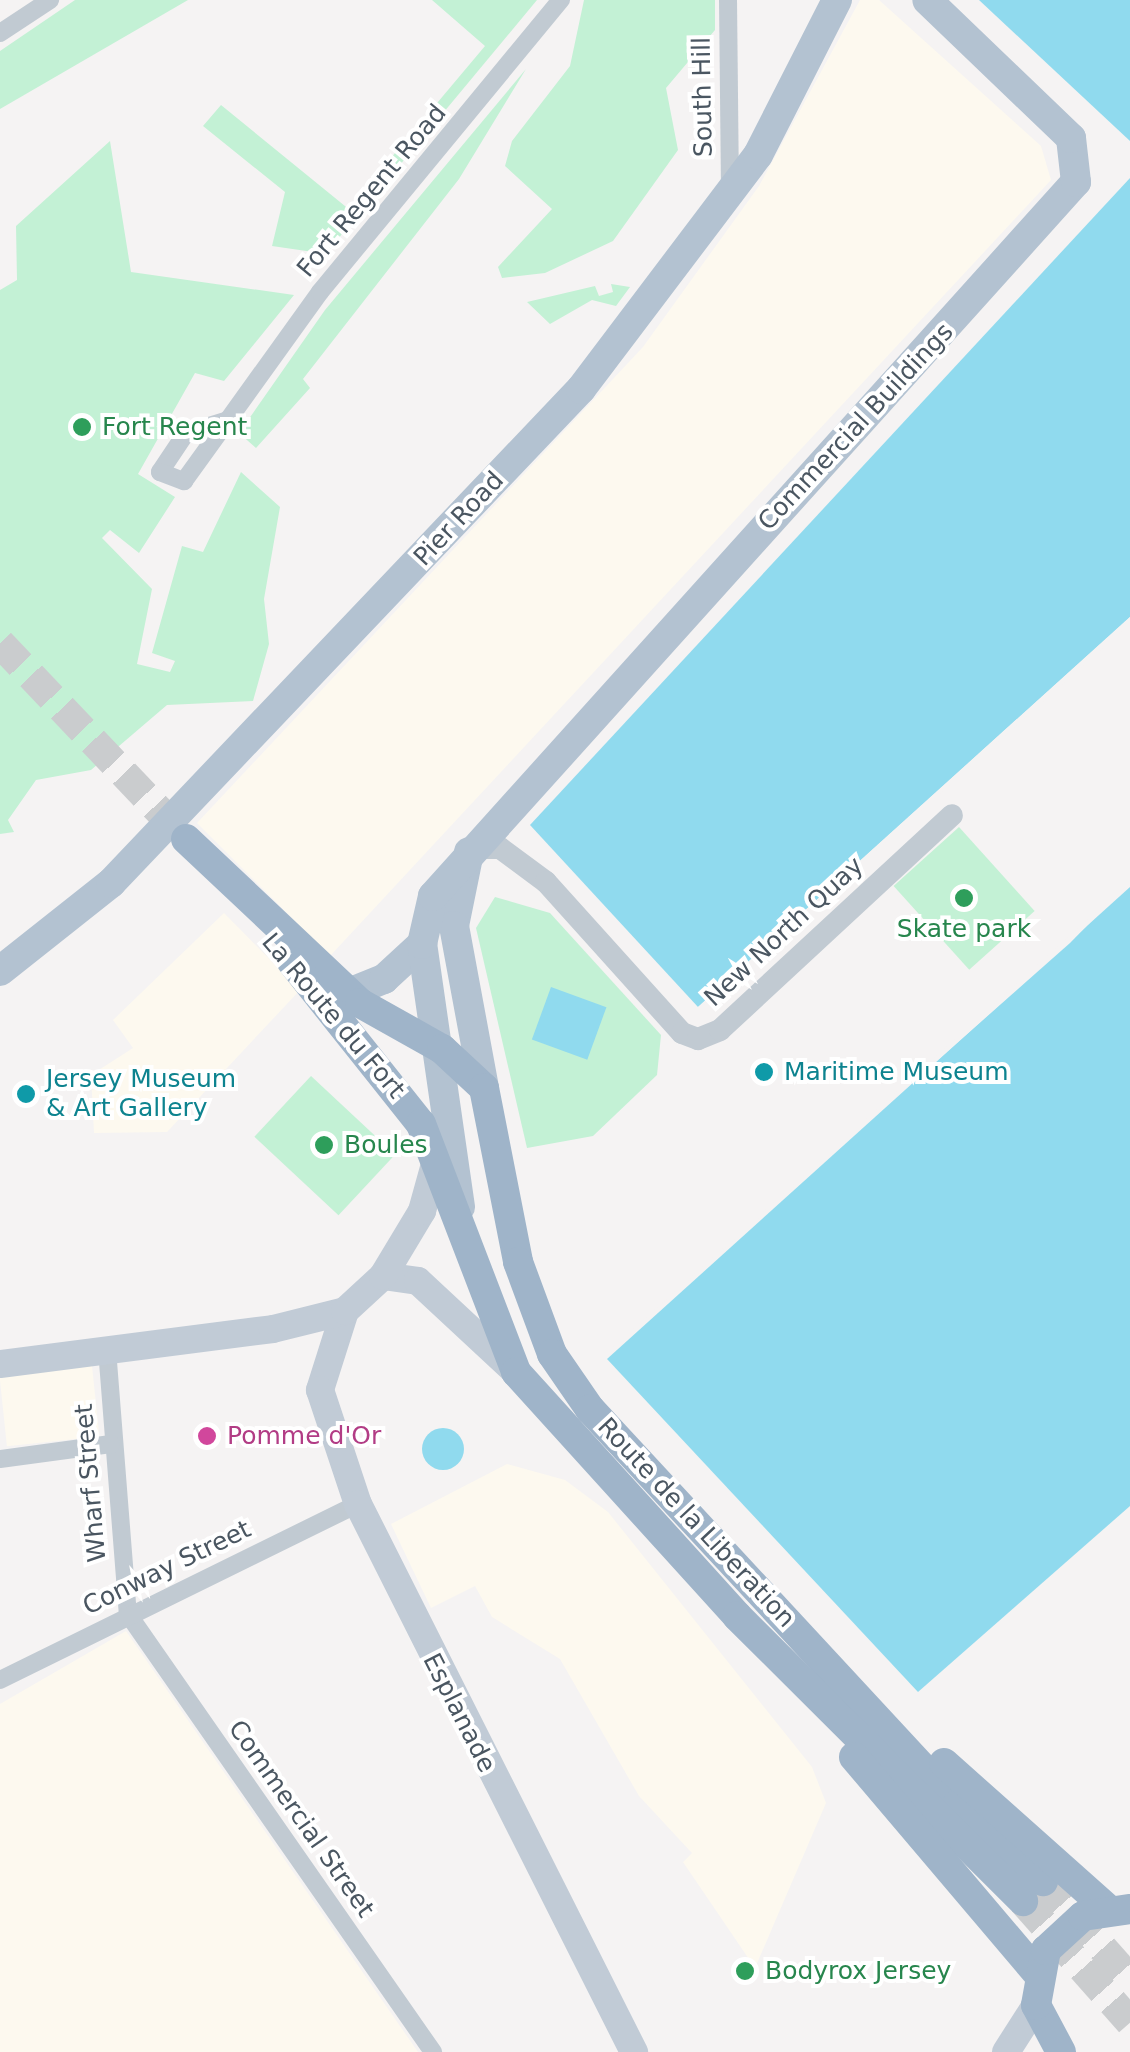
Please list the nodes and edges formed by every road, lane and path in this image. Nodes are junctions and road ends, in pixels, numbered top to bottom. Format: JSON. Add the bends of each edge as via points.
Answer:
{"nodes":[{"id":1,"x":50,"y":0,"type":"edge"},
{"id":2,"x":561,"y":0,"type":"edge"},
{"id":3,"x":728,"y":0,"type":"edge"},
{"id":4,"x":837,"y":0,"type":"edge"},
{"id":5,"x":928,"y":0,"type":"edge"},
{"id":6,"x":0,"y":33,"type":"edge"},
{"id":7,"x":730,"y":193,"type":"junction"},
{"id":8,"x":228,"y":420,"type":"dead end"},
{"id":9,"x":952,"y":815,"type":"dead end"},
{"id":10,"x":471,"y":850,"type":"junction"},
{"id":11,"x":422,"y":944,"type":"junction"},
{"id":12,"x":0,"y":972,"type":"edge"},
{"id":13,"x":350,"y":993,"type":"junction"},
{"id":14,"x":442,"y":1049,"type":"junction"},
{"id":15,"x":484,"y":1088,"type":"junction"},
{"id":16,"x":437,"y":1157,"type":"junction"},
{"id":17,"x":460,"y":1207,"type":"junction"},
{"id":18,"x":383,"y":1276,"type":"junction"},
{"id":19,"x":345,"y":1311,"type":"junction"},
{"id":20,"x":273,"y":1329,"type":"junction"},
{"id":21,"x":107,"y":1349,"type":"junction"},
{"id":22,"x":323,"y":1361,"type":"junction"},
{"id":23,"x":0,"y":1364,"type":"edge"},
{"id":24,"x":516,"y":1372,"type":"junction"},
{"id":25,"x":112,"y":1444,"type":"junction"},
{"id":26,"x":0,"y":1460,"type":"edge"},
{"id":27,"x":358,"y":1504,"type":"junction"},
{"id":28,"x":742,"y":1572,"type":"junction"},
{"id":29,"x":128,"y":1614,"type":"junction"},
{"id":30,"x":737,"y":1616,"type":"junction"},
{"id":31,"x":0,"y":1680,"type":"edge"},
{"id":32,"x":1118,"y":1909,"type":"edge"},
{"id":33,"x":1038,"y":1974,"type":"junction"},
{"id":34,"x":1036,"y":2005,"type":"junction"},
{"id":35,"x":433,"y":2052,"type":"edge"},
{"id":36,"x":634,"y":2052,"type":"edge"},
{"id":37,"x":1006,"y":2052,"type":"edge"},
{"id":38,"x":1061,"y":2052,"type":"edge"}],
"edges":[{"from":1,"to":6,"type":"street"},
{"from":2,"to":8,"type":"street","name":"Fort Regent Road","via":[[320,292]]},
{"from":3,"to":7,"type":"street","name":"South Hill"},
{"from":4,"to":7,"type":"main road","name":"Pier Road"},
{"from":5,"to":10,"type":"main road","name":"Commercial Buildings","via":[[1071,138],[1079,158],[1065,202]]},
{"from":7,"to":12,"type":"main road","name":"Pier Road","via":[[582,389],[111,883]]},
{"from":9,"to":10,"type":"street","name":"New North Quay","via":[[720,1030],[698,1039],[682,1034],[546,882],[500,848]]},
{"from":10,"to":11,"type":"main road","name":"Commercial Buildings","via":[[433,896]]},
{"from":10,"to":15,"type":"main road","via":[[454,926]]},
{"from":11,"to":13,"type":"main road","via":[[384,979]]},
{"from":11,"to":14,"type":"main road","name":"Commercial Buildings"},
{"from":13,"to":14,"type":"highway"},
{"from":13,"to":16,"type":"highway","name":"La Route du Fort","via":[[186,839],[364,1048],[421,1124]]},
{"from":14,"to":15,"type":"highway"},
{"from":14,"to":17,"type":"main road","name":"Commercial Buildings"},
{"from":15,"to":28,"type":"highway","name":"Route de la Liberation","via":[[518,1262],[552,1354],[590,1409]]},
{"from":16,"to":17,"type":"highway","name":"La Route du Fort"},
{"from":16,"to":18,"type":"main road","via":[[422,1211]]},
{"from":17,"to":24,"type":"highway","name":"Route de la Liberation","via":[[474,1276]]},
{"from":18,"to":19,"type":"main road"},
{"from":18,"to":24,"type":"main road","via":[[418,1280]]},
{"from":19,"to":20,"type":"main road"},
{"from":19,"to":22,"type":"main road","name":"Esplanade"},
{"from":20,"to":21,"type":"main road"},
{"from":20,"to":22,"type":"main road"},
{"from":21,"to":23,"type":"main road"},
{"from":21,"to":25,"type":"street","name":"Wharf Street"},
{"from":22,"to":27,"type":"main road","name":"Esplanade","via":[[320,1390]]},
{"from":24,"to":30,"type":"highway","name":"Route de la Liberation"},
{"from":25,"to":26,"type":"street"},
{"from":25,"to":29,"type":"street","name":"Wharf Street"},
{"from":27,"to":29,"type":"street","name":"Conway Street"},
{"from":27,"to":36,"type":"main road","name":"Esplanade"},
{"from":28,"to":30,"type":"highway","name":"Route de la Liberation","via":[[1032,1891]]},
{"from":28,"to":32,"type":"highway"},
{"from":29,"to":31,"type":"street","name":"Conway Street"},
{"from":29,"to":35,"type":"street","name":"Commercial Street"},
{"from":30,"to":33,"type":"highway"},
{"from":32,"to":33,"type":"highway","via":[[1062,1930]]},
{"from":33,"to":34,"type":"highway"},
{"from":34,"to":37,"type":"main road"},
{"from":34,"to":38,"type":"highway"}]}
